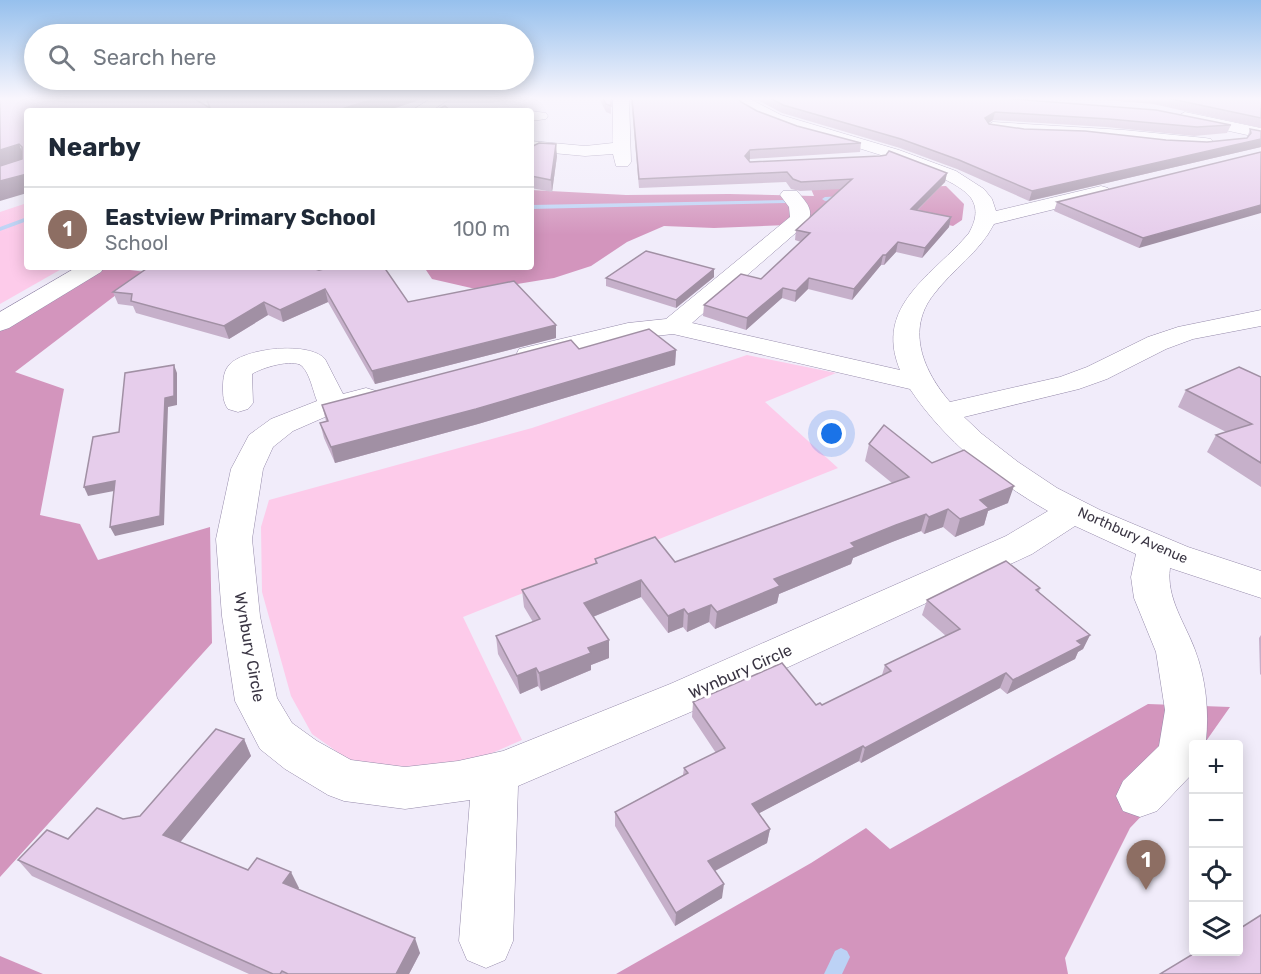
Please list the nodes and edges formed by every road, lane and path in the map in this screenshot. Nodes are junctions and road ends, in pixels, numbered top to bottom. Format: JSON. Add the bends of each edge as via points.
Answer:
{"nodes":[{"id":1,"x":622,"y":143,"type":"edge"},
{"id":2,"x":857,"y":143,"type":"edge"},
{"id":3,"x":534,"y":146,"type":"edge"},
{"id":4,"x":897,"y":156,"type":"junction"},
{"id":5,"x":854,"y":160,"type":"edge"},
{"id":6,"x":1123,"y":187,"type":"edge"},
{"id":7,"x":790,"y":195,"type":"dead end"},
{"id":8,"x":986,"y":220,"type":"junction"},
{"id":9,"x":88,"y":270,"type":"edge"},
{"id":10,"x":1261,"y":318,"type":"edge"},
{"id":11,"x":0,"y":323,"type":"edge"},
{"id":12,"x":673,"y":326,"type":"junction"},
{"id":13,"x":491,"y":365,"type":"edge"},
{"id":14,"x":920,"y":383,"type":"junction"},
{"id":15,"x":401,"y":388,"type":"edge"},
{"id":16,"x":238,"y":403,"type":"dead end"},
{"id":17,"x":333,"y":406,"type":"junction"},
{"id":18,"x":943,"y":413,"type":"junction"},
{"id":19,"x":1075,"y":510,"type":"junction"},
{"id":20,"x":1155,"y":546,"type":"junction"},
{"id":21,"x":1261,"y":585,"type":"edge"},
{"id":22,"x":495,"y":774,"type":"junction"},
{"id":23,"x":1140,"y":796,"type":"dead end"},
{"id":24,"x":486,"y":941,"type":"dead end"}],
"edges":[{"from":1,"to":3,"type":"street","via":[[622,155]]},
{"from":2,"to":4,"type":"street"},
{"from":4,"to":5,"type":"street"},
{"from":4,"to":8,"type":"street","via":[[963,181],[984,201]]},
{"from":6,"to":8,"type":"street"},
{"from":7,"to":12,"type":"street","via":[[801,208],[799,220]]},
{"from":8,"to":14,"type":"street","name":"Northbury Avenue","via":[[970,245],[927,287],[912,309],[906,333],[908,357]]},
{"from":9,"to":11,"type":"street"},
{"from":10,"to":18,"type":"street","via":[[1187,332],[1069,383]]},
{"from":12,"to":13,"type":"street","via":[[628,331]]},
{"from":12,"to":14,"type":"street"},
{"from":14,"to":18,"type":"street","name":"Northbury Avenue"},
{"from":15,"to":17,"type":"street","name":"Wynbury Circle"},
{"from":16,"to":17,"type":"street","via":[[241,369],[289,355],[313,362]]},
{"from":17,"to":22,"type":"street","name":"Wynbury Circle","via":[[282,425],[260,442],[247,469],[234,539],[256,701],[276,736],[344,780],[405,788]]},
{"from":18,"to":19,"type":"street","name":"Northbury Avenue","via":[[997,462]]},
{"from":19,"to":20,"type":"street","name":"Northbury Avenue"},
{"from":19,"to":22,"type":"street","name":"Wynbury Circle","via":[[1019,545],[685,696]]},
{"from":20,"to":21,"type":"street","name":"Northbury Avenue"},
{"from":20,"to":23,"type":"street","via":[[1150,577],[1153,598],[1176,652],[1187,710],[1184,741],[1177,759]]},
{"from":22,"to":24,"type":"street"}]}
